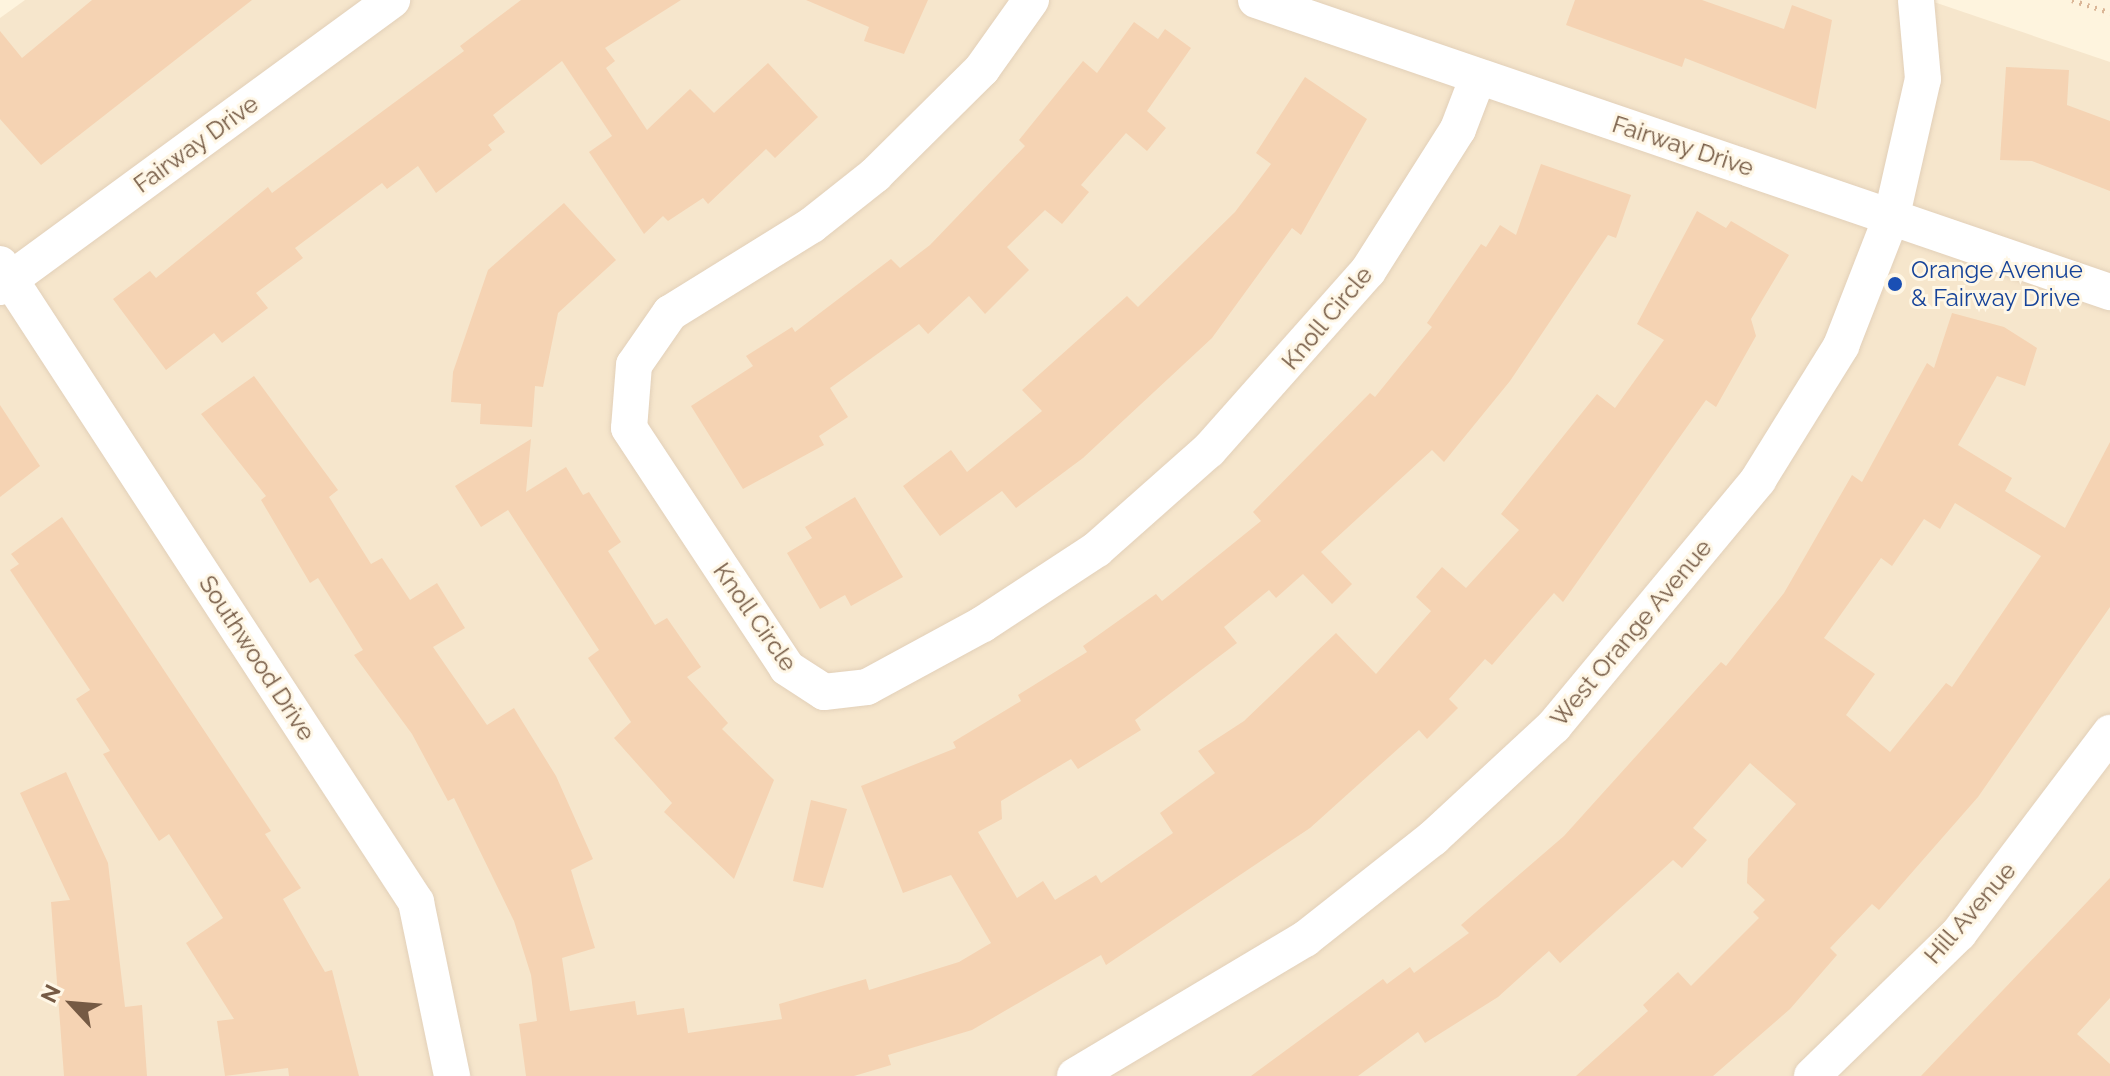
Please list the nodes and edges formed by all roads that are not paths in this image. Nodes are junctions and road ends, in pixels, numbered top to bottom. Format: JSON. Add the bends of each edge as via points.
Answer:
{"nodes":[{"id":1,"x":392,"y":0,"type":"edge"},
{"id":2,"x":1031,"y":0,"type":"edge"},
{"id":3,"x":1256,"y":0,"type":"edge"},
{"id":4,"x":1916,"y":0,"type":"edge"},
{"id":5,"x":1478,"y":77,"type":"junction"},
{"id":6,"x":1892,"y":215,"type":"junction"},
{"id":7,"x":3,"y":277,"type":"edge"},
{"id":8,"x":2110,"y":292,"type":"edge"},
{"id":9,"x":2110,"y":733,"type":"edge"},
{"id":10,"x":452,"y":1076,"type":"edge"},
{"id":11,"x":1075,"y":1076,"type":"edge"},
{"id":12,"x":1812,"y":1076,"type":"edge"}],
"edges":[{"from":1,"to":7,"type":"street","name":"Fairway Drive"},
{"from":2,"to":5,"type":"street","name":"Knoll Circle","via":[[982,69],[875,175],[812,225],[670,313],[634,365],[629,428],[787,668],[824,692],[867,687],[983,624],[1097,549],[1209,450],[1368,271],[1458,129]]},
{"from":3,"to":5,"type":"street","name":"Fairway Drive"},
{"from":4,"to":6,"type":"street","name":"West Orange Avenue","via":[[1923,79]]},
{"from":5,"to":6,"type":"street","name":"Fairway Drive"},
{"from":6,"to":8,"type":"street","name":"Fairway Drive"},
{"from":6,"to":11,"type":"street","name":"West Orange Avenue","via":[[1841,346],[1758,480],[1554,726],[1433,838],[1305,939]]},
{"from":7,"to":10,"type":"street","name":"Southwood Drive","via":[[416,902]]},
{"from":9,"to":12,"type":"street","name":"Hill Avenue","via":[[1959,933]]}]}
